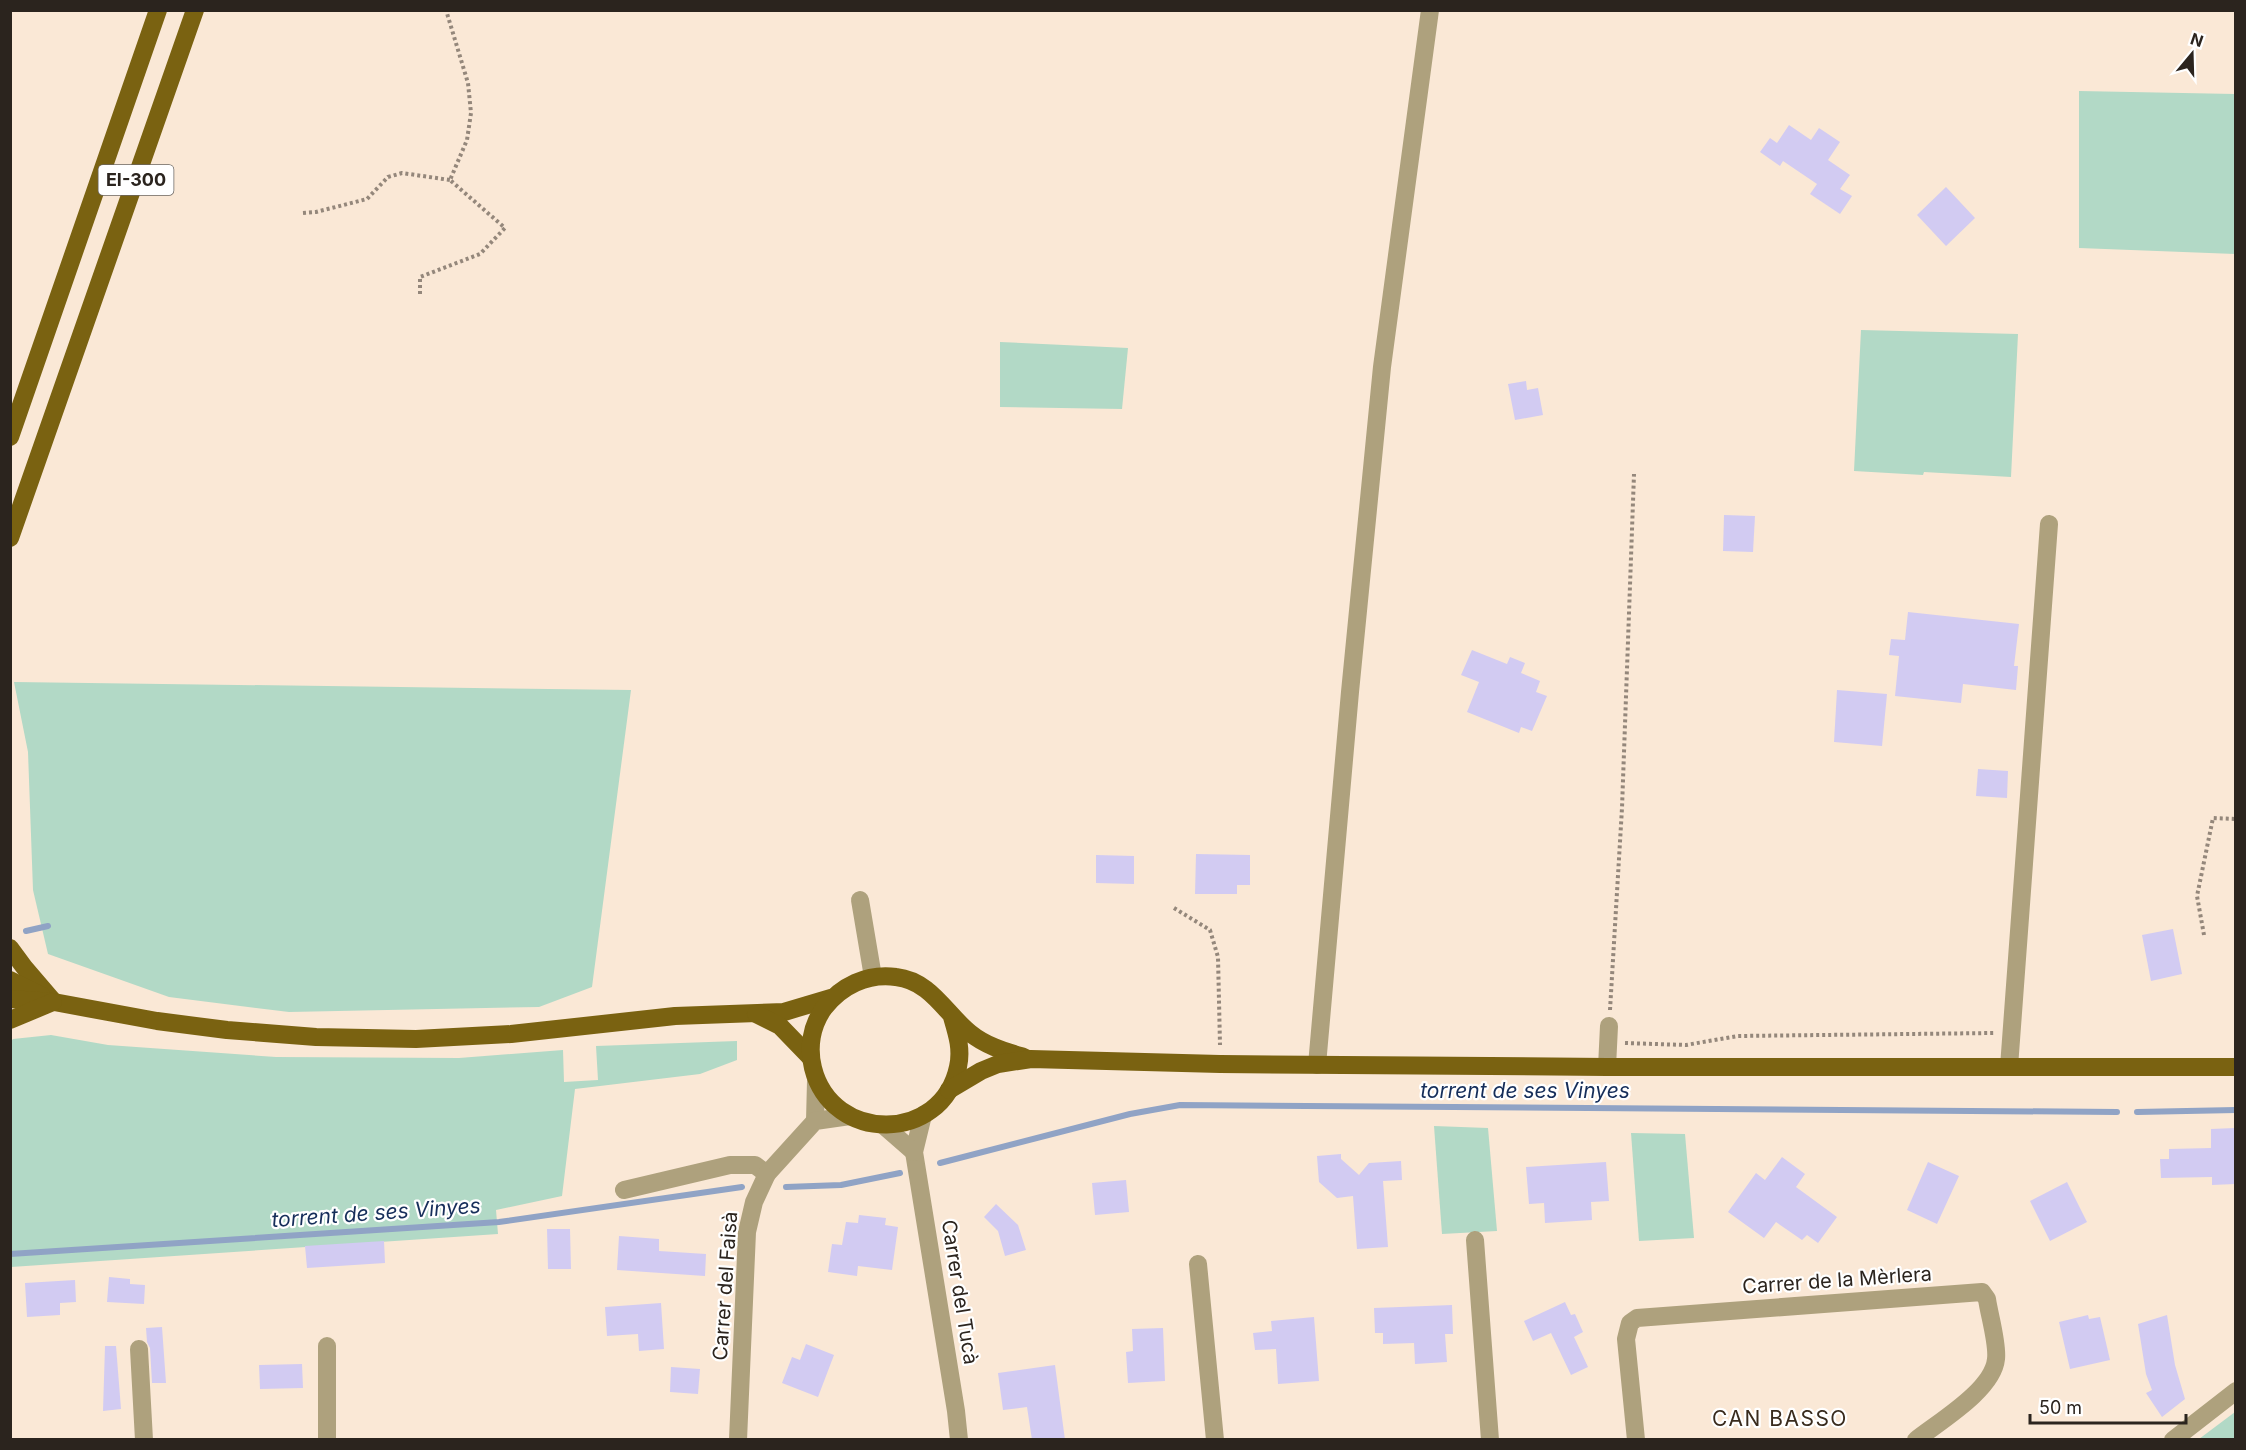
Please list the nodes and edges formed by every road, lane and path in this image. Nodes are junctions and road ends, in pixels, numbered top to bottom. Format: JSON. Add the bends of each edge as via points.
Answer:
{"nodes":[{"id":1,"x":158,"y":10,"type":"edge"},
{"id":2,"x":195,"y":10,"type":"edge"},
{"id":3,"x":446,"y":10,"type":"edge"},
{"id":4,"x":1430,"y":10,"type":"edge"},
{"id":5,"x":450,"y":180,"type":"junction"},
{"id":6,"x":303,"y":213,"type":"dead end"},
{"id":7,"x":420,"y":294,"type":"dead end"},
{"id":8,"x":10,"y":437,"type":"edge"},
{"id":9,"x":1634,"y":474,"type":"dead end"},
{"id":10,"x":2049,"y":524,"type":"dead end"},
{"id":11,"x":10,"y":537,"type":"edge"},
{"id":12,"x":2235,"y":819,"type":"edge"},
{"id":13,"x":860,"y":900,"type":"dead end"},
{"id":14,"x":1174,"y":908,"type":"dead end"},
{"id":15,"x":2204,"y":935,"type":"dead end"},
{"id":16,"x":10,"y":948,"type":"edge"},
{"id":17,"x":873,"y":977,"type":"junction"},
{"id":18,"x":10,"y":980,"type":"edge"},
{"id":19,"x":831,"y":998,"type":"junction"},
{"id":20,"x":10,"y":999,"type":"edge"},
{"id":21,"x":54,"y":1002,"type":"junction"},
{"id":22,"x":756,"y":1014,"type":"junction"},
{"id":23,"x":952,"y":1017,"type":"junction"},
{"id":24,"x":10,"y":1020,"type":"edge"},
{"id":25,"x":1996,"y":1033,"type":"dead end"},
{"id":26,"x":1608,"y":1034,"type":"junction"},
{"id":27,"x":810,"y":1057,"type":"junction"},
{"id":28,"x":1031,"y":1059,"type":"junction"},
{"id":29,"x":1220,"y":1064,"type":"junction"},
{"id":30,"x":1317,"y":1065,"type":"junction"},
{"id":31,"x":1607,"y":1067,"type":"junction"},
{"id":32,"x":2009,"y":1067,"type":"junction"},
{"id":33,"x":2235,"y":1067,"type":"edge"},
{"id":34,"x":816,"y":1081,"type":"junction"},
{"id":35,"x":949,"y":1090,"type":"junction"},
{"id":36,"x":923,"y":1115,"type":"junction"},
{"id":37,"x":850,"y":1116,"type":"junction"},
{"id":38,"x":815,"y":1121,"type":"junction"},
{"id":39,"x":883,"y":1125,"type":"junction"},
{"id":40,"x":914,"y":1152,"type":"junction"},
{"id":41,"x":767,"y":1174,"type":"junction"},
{"id":42,"x":624,"y":1190,"type":"dead end"},
{"id":43,"x":1475,"y":1240,"type":"dead end"},
{"id":44,"x":1198,"y":1264,"type":"dead end"},
{"id":45,"x":327,"y":1346,"type":"dead end"},
{"id":46,"x":139,"y":1349,"type":"dead end"},
{"id":47,"x":2235,"y":1391,"type":"edge"},
{"id":48,"x":144,"y":1440,"type":"edge"},
{"id":49,"x":327,"y":1440,"type":"edge"},
{"id":50,"x":738,"y":1440,"type":"edge"},
{"id":51,"x":959,"y":1440,"type":"edge"},
{"id":52,"x":1215,"y":1440,"type":"edge"},
{"id":53,"x":1490,"y":1440,"type":"edge"},
{"id":54,"x":1636,"y":1440,"type":"edge"},
{"id":55,"x":1916,"y":1440,"type":"edge"},
{"id":56,"x":2174,"y":1440,"type":"edge"}],
"edges":[{"from":1,"to":8,"type":"main road","number":"EI-300"},
{"from":2,"to":11,"type":"main road","number":"EI-300"},
{"from":3,"to":5,"type":"path","via":[[468,84],[471,113],[467,140]]},
{"from":4,"to":30,"type":"street","via":[[1382,367]]},
{"from":5,"to":6,"type":"path","via":[[402,173],[388,177],[367,199]]},
{"from":5,"to":7,"type":"path","via":[[505,228],[480,254],[420,277]]},
{"from":9,"to":26,"type":"path","via":[[1622,808]]},
{"from":10,"to":32,"type":"street"},
{"from":12,"to":15,"type":"path","via":[[2213,818],[2197,896]]},
{"from":13,"to":17,"type":"street"},
{"from":14,"to":29,"type":"path","via":[[1210,930],[1218,957]]},
{"from":16,"to":21,"type":"main road"},
{"from":17,"to":19,"type":"main road","via":[[850,984]]},
{"from":17,"to":23,"type":"main road","via":[[897,977],[919,984],[938,998]]},
{"from":18,"to":21,"type":"main road"},
{"from":19,"to":22,"type":"main road","via":[[784,1012]]},
{"from":19,"to":27,"type":"main road","via":[[811,1035]]},
{"from":20,"to":21,"type":"main road"},
{"from":21,"to":22,"type":"main road","via":[[157,1021],[316,1037],[416,1039],[675,1016]]},
{"from":21,"to":24,"type":"main road"},
{"from":22,"to":27,"type":"main road","via":[[780,1026]]},
{"from":23,"to":28,"type":"main road","via":[[998,1050]]},
{"from":23,"to":35,"type":"main road","via":[[959,1058]]},
{"from":25,"to":26,"type":"path","via":[[1738,1036],[1686,1045]]},
{"from":26,"to":31,"type":"street"},
{"from":27,"to":34,"type":"main road"},
{"from":28,"to":29,"type":"main road"},
{"from":28,"to":35,"type":"main road","via":[[998,1064]]},
{"from":29,"to":30,"type":"main road"},
{"from":30,"to":31,"type":"main road"},
{"from":31,"to":32,"type":"main road"},
{"from":32,"to":33,"type":"main road"},
{"from":34,"to":37,"type":"main road","via":[[831,1103]]},
{"from":34,"to":38,"type":"street"},
{"from":35,"to":36,"type":"main road"},
{"from":36,"to":39,"type":"main road"},
{"from":36,"to":40,"type":"street","name":"Carrer del Tucà"},
{"from":37,"to":38,"type":"street"},
{"from":37,"to":39,"type":"main road"},
{"from":38,"to":41,"type":"street","name":"Carrer del Faisà"},
{"from":39,"to":40,"type":"street"},
{"from":40,"to":51,"type":"street","name":"Carrer del Tucà"},
{"from":41,"to":42,"type":"street","via":[[755,1165],[730,1165]]},
{"from":41,"to":50,"type":"street","name":"Carrer del Faisà","via":[[754,1202],[747,1232]]},
{"from":43,"to":53,"type":"street"},
{"from":44,"to":52,"type":"street"},
{"from":45,"to":49,"type":"street"},
{"from":46,"to":48,"type":"street"},
{"from":47,"to":56,"type":"street"},
{"from":54,"to":55,"type":"street","name":"Carrer de la Mèrlera","via":[[1626,1340],[1630,1323],[1637,1318],[1982,1292],[1987,1299],[1996,1357],[1993,1371],[1975,1394]]}]}
